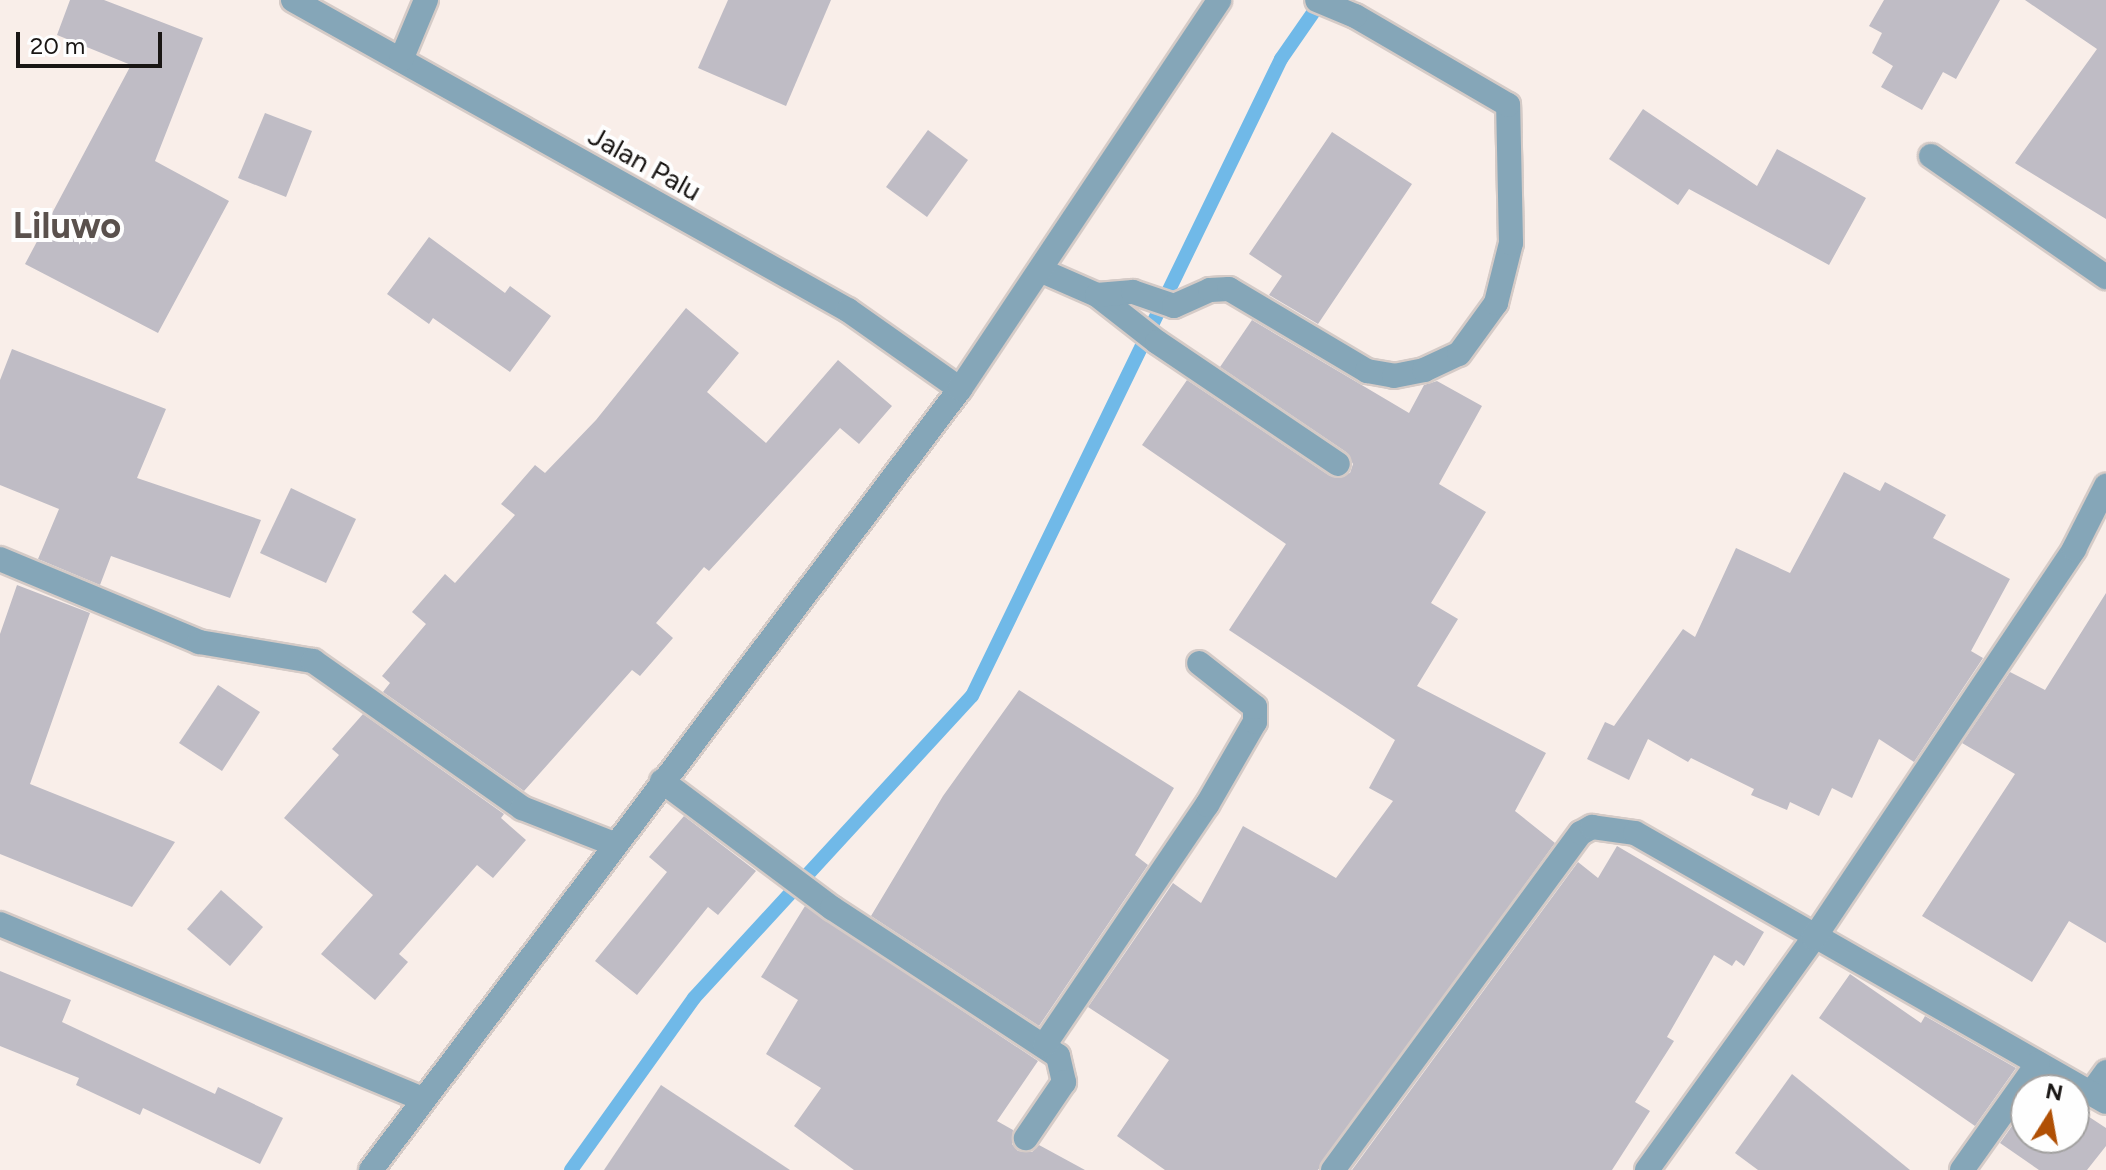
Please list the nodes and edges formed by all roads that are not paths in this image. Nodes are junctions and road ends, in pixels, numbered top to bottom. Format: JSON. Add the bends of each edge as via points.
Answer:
{"nodes":[{"id":1,"x":293,"y":0,"type":"edge"},
{"id":2,"x":426,"y":0,"type":"edge"},
{"id":3,"x":1219,"y":0,"type":"edge"},
{"id":4,"x":1317,"y":0,"type":"edge"},
{"id":5,"x":401,"y":60,"type":"junction"},
{"id":6,"x":1931,"y":156,"type":"dead end"},
{"id":7,"x":1042,"y":271,"type":"junction"},
{"id":8,"x":2106,"y":277,"type":"edge"},
{"id":9,"x":1097,"y":295,"type":"junction"},
{"id":10,"x":960,"y":389,"type":"junction"},
{"id":11,"x":1338,"y":464,"type":"dead end"},
{"id":12,"x":2106,"y":486,"type":"edge"},
{"id":13,"x":0,"y":559,"type":"edge"},
{"id":14,"x":1199,"y":663,"type":"dead end"},
{"id":15,"x":662,"y":781,"type":"junction"},
{"id":16,"x":614,"y":844,"type":"junction"},
{"id":17,"x":0,"y":924,"type":"edge"},
{"id":18,"x":1814,"y":938,"type":"junction"},
{"id":19,"x":1045,"y":1044,"type":"junction"},
{"id":20,"x":2038,"y":1063,"type":"junction"},
{"id":21,"x":2106,"y":1072,"type":"edge"},
{"id":22,"x":2099,"y":1097,"type":"edge"},
{"id":23,"x":421,"y":1098,"type":"junction"},
{"id":24,"x":1026,"y":1138,"type":"dead end"},
{"id":25,"x":371,"y":1170,"type":"edge"},
{"id":26,"x":1333,"y":1170,"type":"edge"},
{"id":27,"x":1647,"y":1170,"type":"edge"},
{"id":28,"x":1962,"y":1170,"type":"edge"}],
"edges":[{"from":1,"to":5,"type":"street","name":"Jalan Palu"},
{"from":2,"to":5,"type":"street"},
{"from":3,"to":7,"type":"street"},
{"from":4,"to":9,"type":"street","via":[[1355,16],[1508,105],[1511,243],[1496,303],[1459,354],[1394,376],[1367,371],[1229,289],[1210,290],[1174,306],[1133,292]]},
{"from":5,"to":10,"type":"street","name":"Jalan Palu","via":[[848,310]]},
{"from":6,"to":8,"type":"street"},
{"from":7,"to":9,"type":"street"},
{"from":7,"to":10,"type":"street"},
{"from":9,"to":11,"type":"street","via":[[1126,321]]},
{"from":10,"to":15,"type":"street"},
{"from":12,"to":18,"type":"street","via":[[2074,549]]},
{"from":13,"to":16,"type":"street","via":[[199,642],[313,661],[522,808]]},
{"from":14,"to":19,"type":"street","via":[[1255,707],[1255,722],[1207,805]]},
{"from":15,"to":16,"type":"street"},
{"from":15,"to":19,"type":"street","via":[[821,897]]},
{"from":16,"to":23,"type":"street"},
{"from":17,"to":23,"type":"street"},
{"from":18,"to":20,"type":"street"},
{"from":18,"to":26,"type":"street","via":[[1635,833],[1592,827],[1581,833]]},
{"from":18,"to":27,"type":"street"},
{"from":19,"to":24,"type":"street","via":[[1064,1067],[1064,1082]]},
{"from":20,"to":22,"type":"street"},
{"from":20,"to":28,"type":"street"},
{"from":21,"to":22,"type":"street"},
{"from":23,"to":25,"type":"street"}]}
